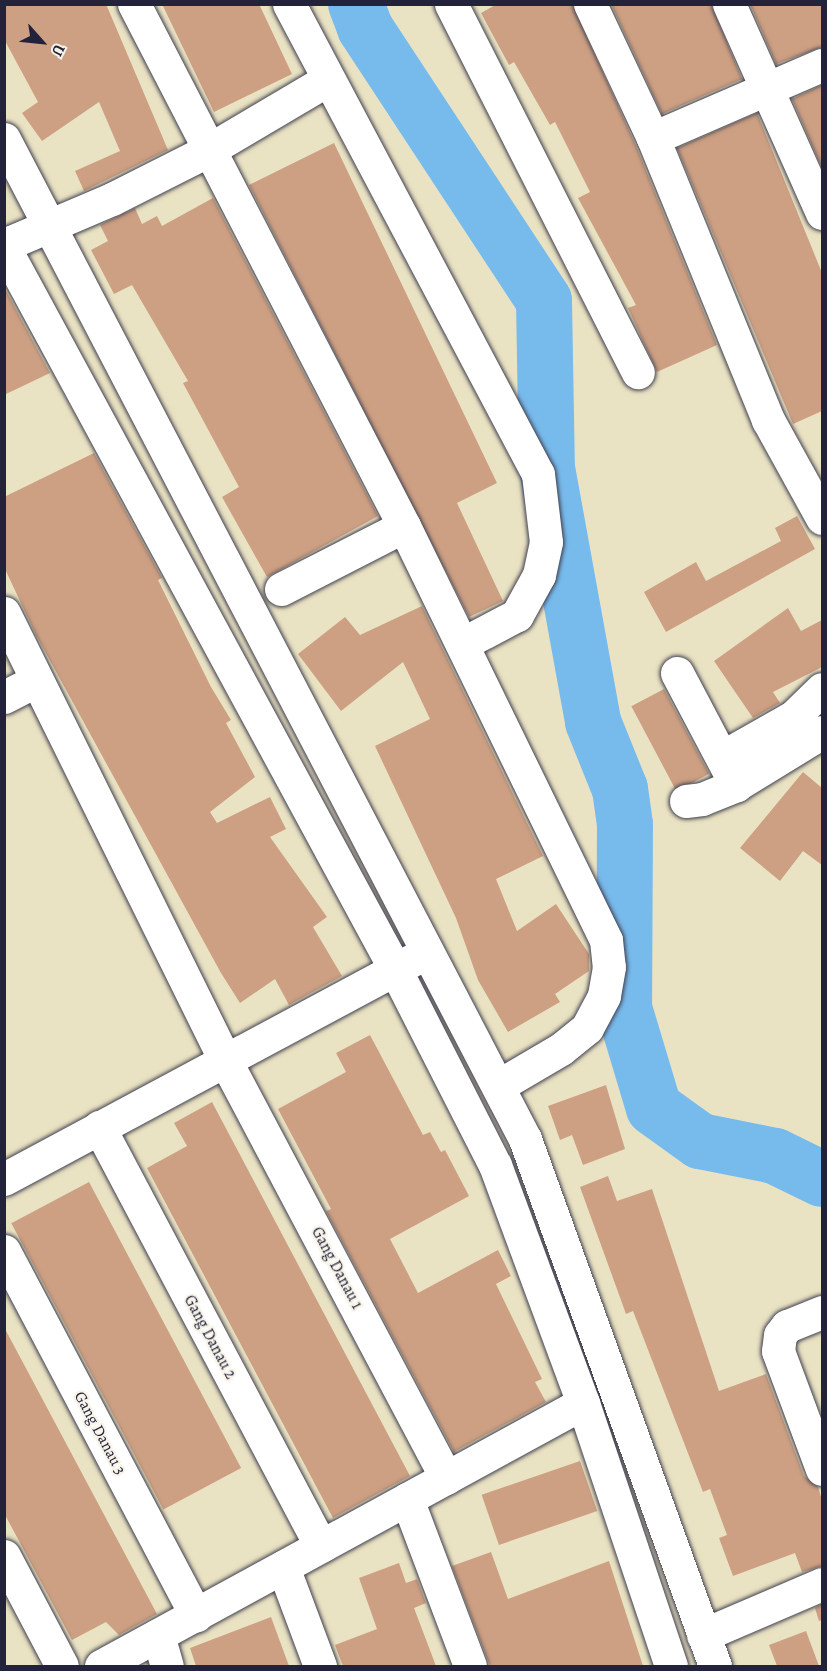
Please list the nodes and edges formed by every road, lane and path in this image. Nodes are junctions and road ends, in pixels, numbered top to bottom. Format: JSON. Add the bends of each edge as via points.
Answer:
{"nodes":[{"id":1,"x":134,"y":4,"type":"edge"},
{"id":2,"x":289,"y":4,"type":"edge"},
{"id":3,"x":450,"y":4,"type":"edge"},
{"id":4,"x":590,"y":4,"type":"edge"},
{"id":5,"x":729,"y":4,"type":"edge"},
{"id":6,"x":822,"y":65,"type":"edge"},
{"id":7,"x":327,"y":80,"type":"junction"},
{"id":8,"x":766,"y":89,"type":"junction"},
{"id":9,"x":653,"y":138,"type":"junction"},
{"id":10,"x":4,"y":140,"type":"edge"},
{"id":11,"x":207,"y":151,"type":"junction"},
{"id":12,"x":822,"y":213,"type":"edge"},
{"id":13,"x":48,"y":228,"type":"junction"},
{"id":14,"x":4,"y":246,"type":"edge"},
{"id":15,"x":638,"y":372,"type":"dead end"},
{"id":16,"x":822,"y":518,"type":"edge"},
{"id":17,"x":404,"y":526,"type":"junction"},
{"id":18,"x":281,"y":589,"type":"dead end"},
{"id":19,"x":4,"y":613,"type":"edge"},
{"id":20,"x":462,"y":644,"type":"junction"},
{"id":21,"x":677,"y":673,"type":"dead end"},
{"id":22,"x":36,"y":681,"type":"junction"},
{"id":23,"x":822,"y":689,"type":"edge"},
{"id":24,"x":4,"y":697,"type":"edge"},
{"id":25,"x":822,"y":732,"type":"edge"},
{"id":26,"x":729,"y":771,"type":"junction"},
{"id":27,"x":686,"y":801,"type":"dead end"},
{"id":28,"x":428,"y":951,"type":"junction"},
{"id":29,"x":394,"y":969,"type":"junction"},
{"id":30,"x":225,"y":1060,"type":"junction"},
{"id":31,"x":498,"y":1086,"type":"junction"},
{"id":32,"x":99,"y":1128,"type":"junction"},
{"id":33,"x":4,"y":1179,"type":"edge"},
{"id":34,"x":4,"y":1251,"type":"edge"},
{"id":35,"x":822,"y":1312,"type":"edge"},
{"id":36,"x":583,"y":1403,"type":"junction"},
{"id":37,"x":822,"y":1469,"type":"edge"},
{"id":38,"x":446,"y":1478,"type":"junction"},
{"id":39,"x":407,"y":1499,"type":"junction"},
{"id":40,"x":321,"y":1546,"type":"junction"},
{"id":41,"x":4,"y":1556,"type":"edge"},
{"id":42,"x":283,"y":1567,"type":"junction"},
{"id":43,"x":822,"y":1584,"type":"edge"},
{"id":44,"x":196,"y":1615,"type":"junction"},
{"id":45,"x":158,"y":1635,"type":"junction"},
{"id":46,"x":704,"y":1635,"type":"junction"},
{"id":47,"x":62,"y":1666,"type":"edge"},
{"id":48,"x":101,"y":1666,"type":"edge"},
{"id":49,"x":167,"y":1666,"type":"edge"},
{"id":50,"x":320,"y":1666,"type":"edge"},
{"id":51,"x":470,"y":1666,"type":"edge"},
{"id":52,"x":671,"y":1666,"type":"edge"},
{"id":53,"x":715,"y":1666,"type":"edge"}],
"edges":[{"from":1,"to":11,"type":"street"},
{"from":2,"to":7,"type":"street"},
{"from":3,"to":15,"type":"street"},
{"from":4,"to":9,"type":"street"},
{"from":5,"to":8,"type":"street"},
{"from":6,"to":8,"type":"street"},
{"from":7,"to":11,"type":"street"},
{"from":7,"to":20,"type":"street","via":[[538,474],[546,542],[539,576],[517,615]]},
{"from":8,"to":9,"type":"street"},
{"from":8,"to":12,"type":"street"},
{"from":9,"to":16,"type":"street","via":[[768,420]]},
{"from":10,"to":13,"type":"street"},
{"from":11,"to":13,"type":"street"},
{"from":11,"to":17,"type":"street"},
{"from":13,"to":14,"type":"street"},
{"from":13,"to":28,"type":"street"},
{"from":14,"to":29,"type":"street"},
{"from":17,"to":18,"type":"street"},
{"from":17,"to":20,"type":"street"},
{"from":19,"to":22,"type":"street","name":"Gang Danau 1"},
{"from":20,"to":31,"type":"street","via":[[606,940],[609,967],[604,996],[587,1028],[561,1049]]},
{"from":21,"to":26,"type":"street"},
{"from":22,"to":24,"type":"street"},
{"from":22,"to":30,"type":"street","name":"Gang Danau 1"},
{"from":23,"to":26,"type":"street"},
{"from":25,"to":26,"type":"street"},
{"from":26,"to":27,"type":"street","via":[[702,799]]},
{"from":28,"to":29,"type":"street"},
{"from":28,"to":31,"type":"street"},
{"from":29,"to":30,"type":"street"},
{"from":29,"to":36,"type":"street","via":[[495,1165]]},
{"from":30,"to":32,"type":"street"},
{"from":30,"to":38,"type":"street","name":"Gang Danau 1"},
{"from":31,"to":46,"type":"street","via":[[525,1139]]},
{"from":32,"to":33,"type":"street"},
{"from":32,"to":40,"type":"street","name":"Gang Danau 2"},
{"from":34,"to":44,"type":"street","name":"Gang Danau 3"},
{"from":35,"to":37,"type":"street","via":[[787,1326],[779,1338],[778,1351]]},
{"from":36,"to":38,"type":"street"},
{"from":36,"to":52,"type":"street"},
{"from":38,"to":39,"type":"street"},
{"from":39,"to":40,"type":"street"},
{"from":39,"to":51,"type":"street"},
{"from":40,"to":42,"type":"street"},
{"from":41,"to":47,"type":"street"},
{"from":42,"to":44,"type":"street"},
{"from":42,"to":50,"type":"street"},
{"from":43,"to":46,"type":"street"},
{"from":44,"to":45,"type":"street"},
{"from":45,"to":48,"type":"street"},
{"from":45,"to":49,"type":"street"},
{"from":46,"to":53,"type":"street"}]}
